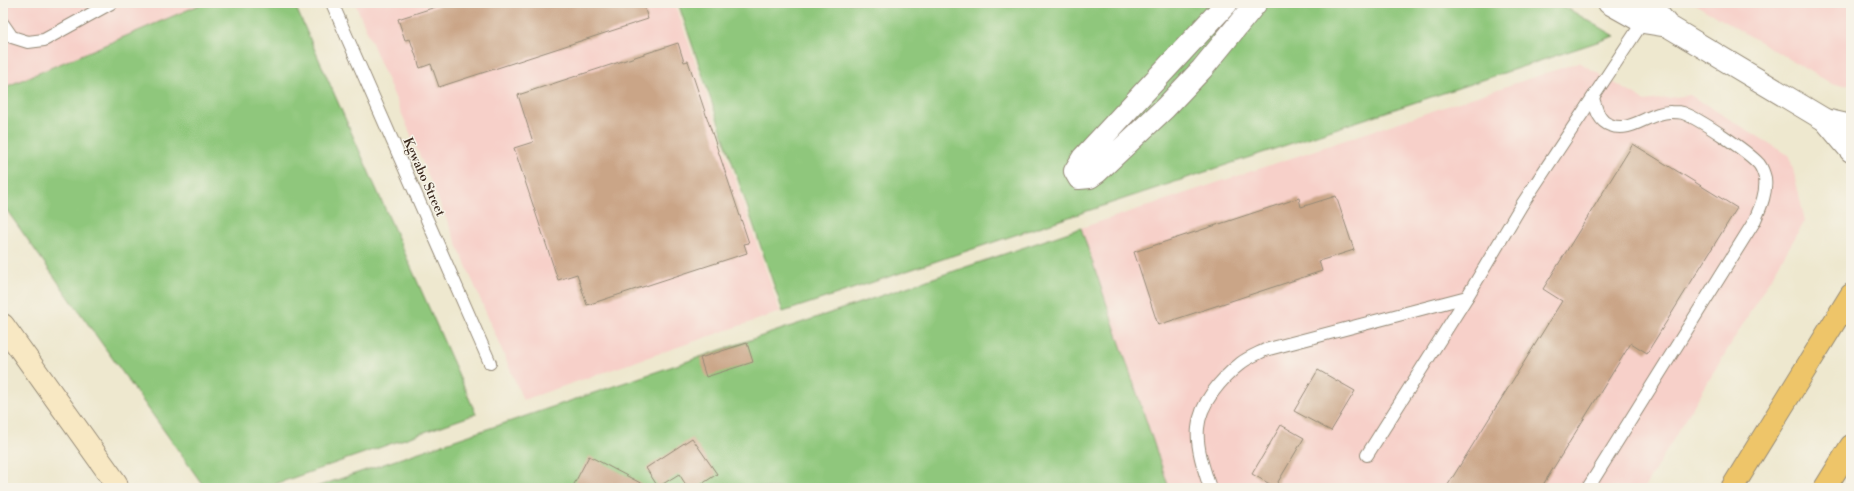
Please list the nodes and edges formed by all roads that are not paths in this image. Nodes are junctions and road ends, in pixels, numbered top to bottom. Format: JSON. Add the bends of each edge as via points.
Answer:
{"nodes":[{"id":1,"x":111,"y":3,"type":"edge"},
{"id":2,"x":332,"y":3,"type":"edge"},
{"id":3,"x":1227,"y":3,"type":"edge"},
{"id":4,"x":1256,"y":3,"type":"edge"},
{"id":5,"x":1609,"y":3,"type":"edge"},
{"id":6,"x":1647,"y":11,"type":"edge"},
{"id":7,"x":3,"y":24,"type":"edge"},
{"id":8,"x":1593,"y":98,"type":"junction"},
{"id":9,"x":1825,"y":120,"type":"junction"},
{"id":10,"x":1851,"y":126,"type":"edge"},
{"id":11,"x":1851,"y":151,"type":"edge"},
{"id":12,"x":1851,"y":295,"type":"edge"},
{"id":13,"x":1467,"y":296,"type":"junction"},
{"id":14,"x":3,"y":325,"type":"edge"},
{"id":15,"x":490,"y":363,"type":"dead end"},
{"id":16,"x":1851,"y":446,"type":"edge"},
{"id":17,"x":1367,"y":454,"type":"dead end"},
{"id":18,"x":119,"y":486,"type":"edge"},
{"id":19,"x":1827,"y":486,"type":"edge"},
{"id":20,"x":1210,"y":488,"type":"edge"},
{"id":21,"x":1588,"y":488,"type":"edge"},
{"id":22,"x":1732,"y":488,"type":"edge"}],
"edges":[{"from":1,"to":7,"type":"lane","via":[[44,40],[28,42],[12,37]]},
{"from":2,"to":15,"type":"lane","name":"Kgwabo Street"},
{"from":3,"to":4,"type":"street","via":[[1083,158],[1076,171],[1079,178],[1090,177],[1165,108],[1202,69]]},
{"from":5,"to":6,"type":"street"},
{"from":6,"to":8,"type":"lane"},
{"from":6,"to":9,"type":"street"},
{"from":8,"to":13,"type":"lane","via":[[1521,206]]},
{"from":8,"to":21,"type":"lane","via":[[1602,121],[1610,126],[1629,125],[1660,112],[1682,112],[1695,118],[1750,155],[1761,166],[1765,177],[1765,193],[1754,222]]},
{"from":9,"to":10,"type":"street"},
{"from":9,"to":11,"type":"street"},
{"from":12,"to":22,"type":"main road"},
{"from":13,"to":17,"type":"lane"},
{"from":13,"to":20,"type":"lane","via":[[1265,350],[1241,363],[1220,383],[1205,404],[1198,429],[1202,462]]},
{"from":14,"to":18,"type":"main road"},
{"from":16,"to":19,"type":"main road"}]}
